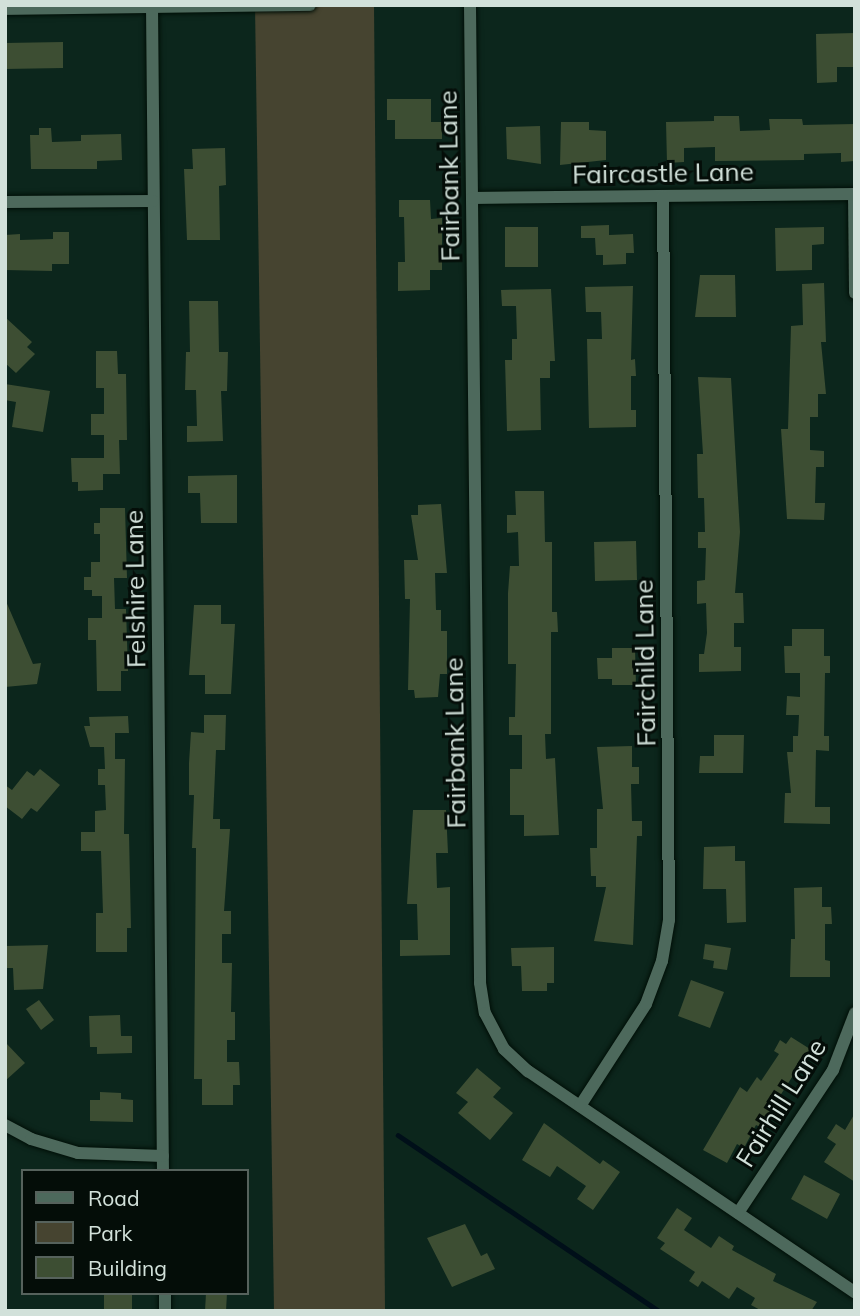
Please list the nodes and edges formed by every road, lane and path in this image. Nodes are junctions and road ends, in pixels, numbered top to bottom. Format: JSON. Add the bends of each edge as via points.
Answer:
{"nodes":[{"id":1,"x":310,"y":5,"type":"edge"},
{"id":2,"x":470,"y":5,"type":"edge"},
{"id":3,"x":152,"y":7,"type":"junction"},
{"id":4,"x":5,"y":9,"type":"edge"},
{"id":5,"x":854,"y":194,"type":"edge"},
{"id":6,"x":663,"y":196,"type":"junction"},
{"id":7,"x":472,"y":198,"type":"junction"},
{"id":8,"x":153,"y":201,"type":"junction"},
{"id":9,"x":5,"y":202,"type":"edge"},
{"id":10,"x":855,"y":293,"type":"edge"},
{"id":11,"x":855,"y":1013,"type":"edge"},
{"id":12,"x":580,"y":1106,"type":"junction"},
{"id":13,"x":5,"y":1125,"type":"edge"},
{"id":14,"x":163,"y":1156,"type":"junction"},
{"id":15,"x":163,"y":1169,"type":"edge"},
{"id":16,"x":738,"y":1213,"type":"junction"},
{"id":17,"x":855,"y":1292,"type":"edge"}],
"edges":[{"from":1,"to":3,"type":"street"},
{"from":2,"to":7,"type":"street","name":"Fairbank Lane"},
{"from":3,"to":4,"type":"street"},
{"from":3,"to":8,"type":"street","name":"Felshire Lane"},
{"from":5,"to":6,"type":"street","name":"Faircastle Lane"},
{"from":5,"to":10,"type":"street"},
{"from":6,"to":7,"type":"street","name":"Faircastle Lane"},
{"from":6,"to":12,"type":"street","name":"Fairchild Lane","via":[[669,920],[662,961],[642,1011]]},
{"from":7,"to":12,"type":"street","name":"Fairbank Lane","via":[[481,993],[489,1023],[504,1049]]},
{"from":8,"to":9,"type":"street"},
{"from":8,"to":14,"type":"street","name":"Felshire Lane"},
{"from":11,"to":16,"type":"street","name":"Fairhill Lane","via":[[833,1070]]},
{"from":12,"to":16,"type":"street","name":"Fairbank Lane"},
{"from":13,"to":14,"type":"street","via":[[31,1139],[78,1153]]},
{"from":14,"to":15,"type":"street","name":"Felshire Lane"},
{"from":16,"to":17,"type":"street","name":"Fairbank Lane"}]}
